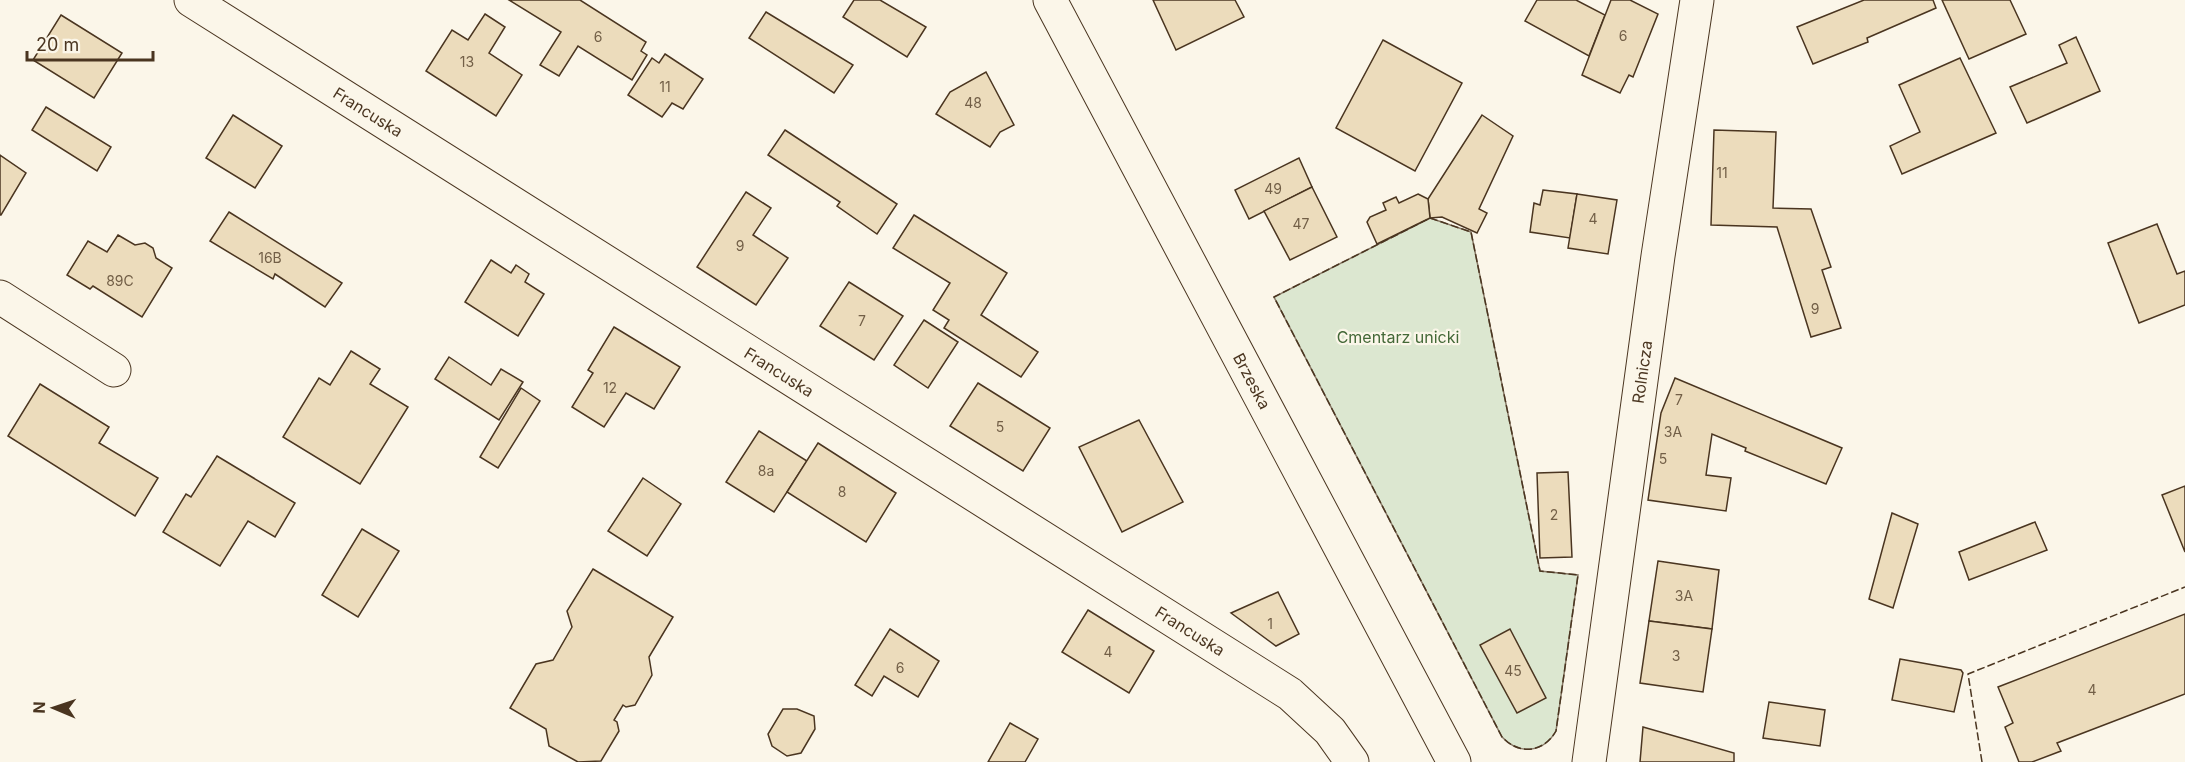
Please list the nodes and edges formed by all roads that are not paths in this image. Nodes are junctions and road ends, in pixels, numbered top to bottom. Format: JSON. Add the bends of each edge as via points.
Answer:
{"nodes":[{"id":1,"x":190,"y":0,"type":"edge"},
{"id":2,"x":1050,"y":0,"type":"edge"},
{"id":3,"x":1697,"y":0,"type":"edge"},
{"id":4,"x":0,"y":297,"type":"edge"},
{"id":5,"x":114,"y":370,"type":"dead end"},
{"id":6,"x":1587,"y":756,"type":"edge"},
{"id":7,"x":1352,"y":762,"type":"edge"},
{"id":8,"x":1454,"y":762,"type":"edge"}],
"edges":[{"from":1,"to":7,"type":"street","name":"Francuska","via":[[1290,694],[1330,731]]},
{"from":2,"to":8,"type":"street","name":"Brzeska"},
{"from":3,"to":6,"type":"street","name":"Rolnicza"},
{"from":4,"to":5,"type":"street"}]}
